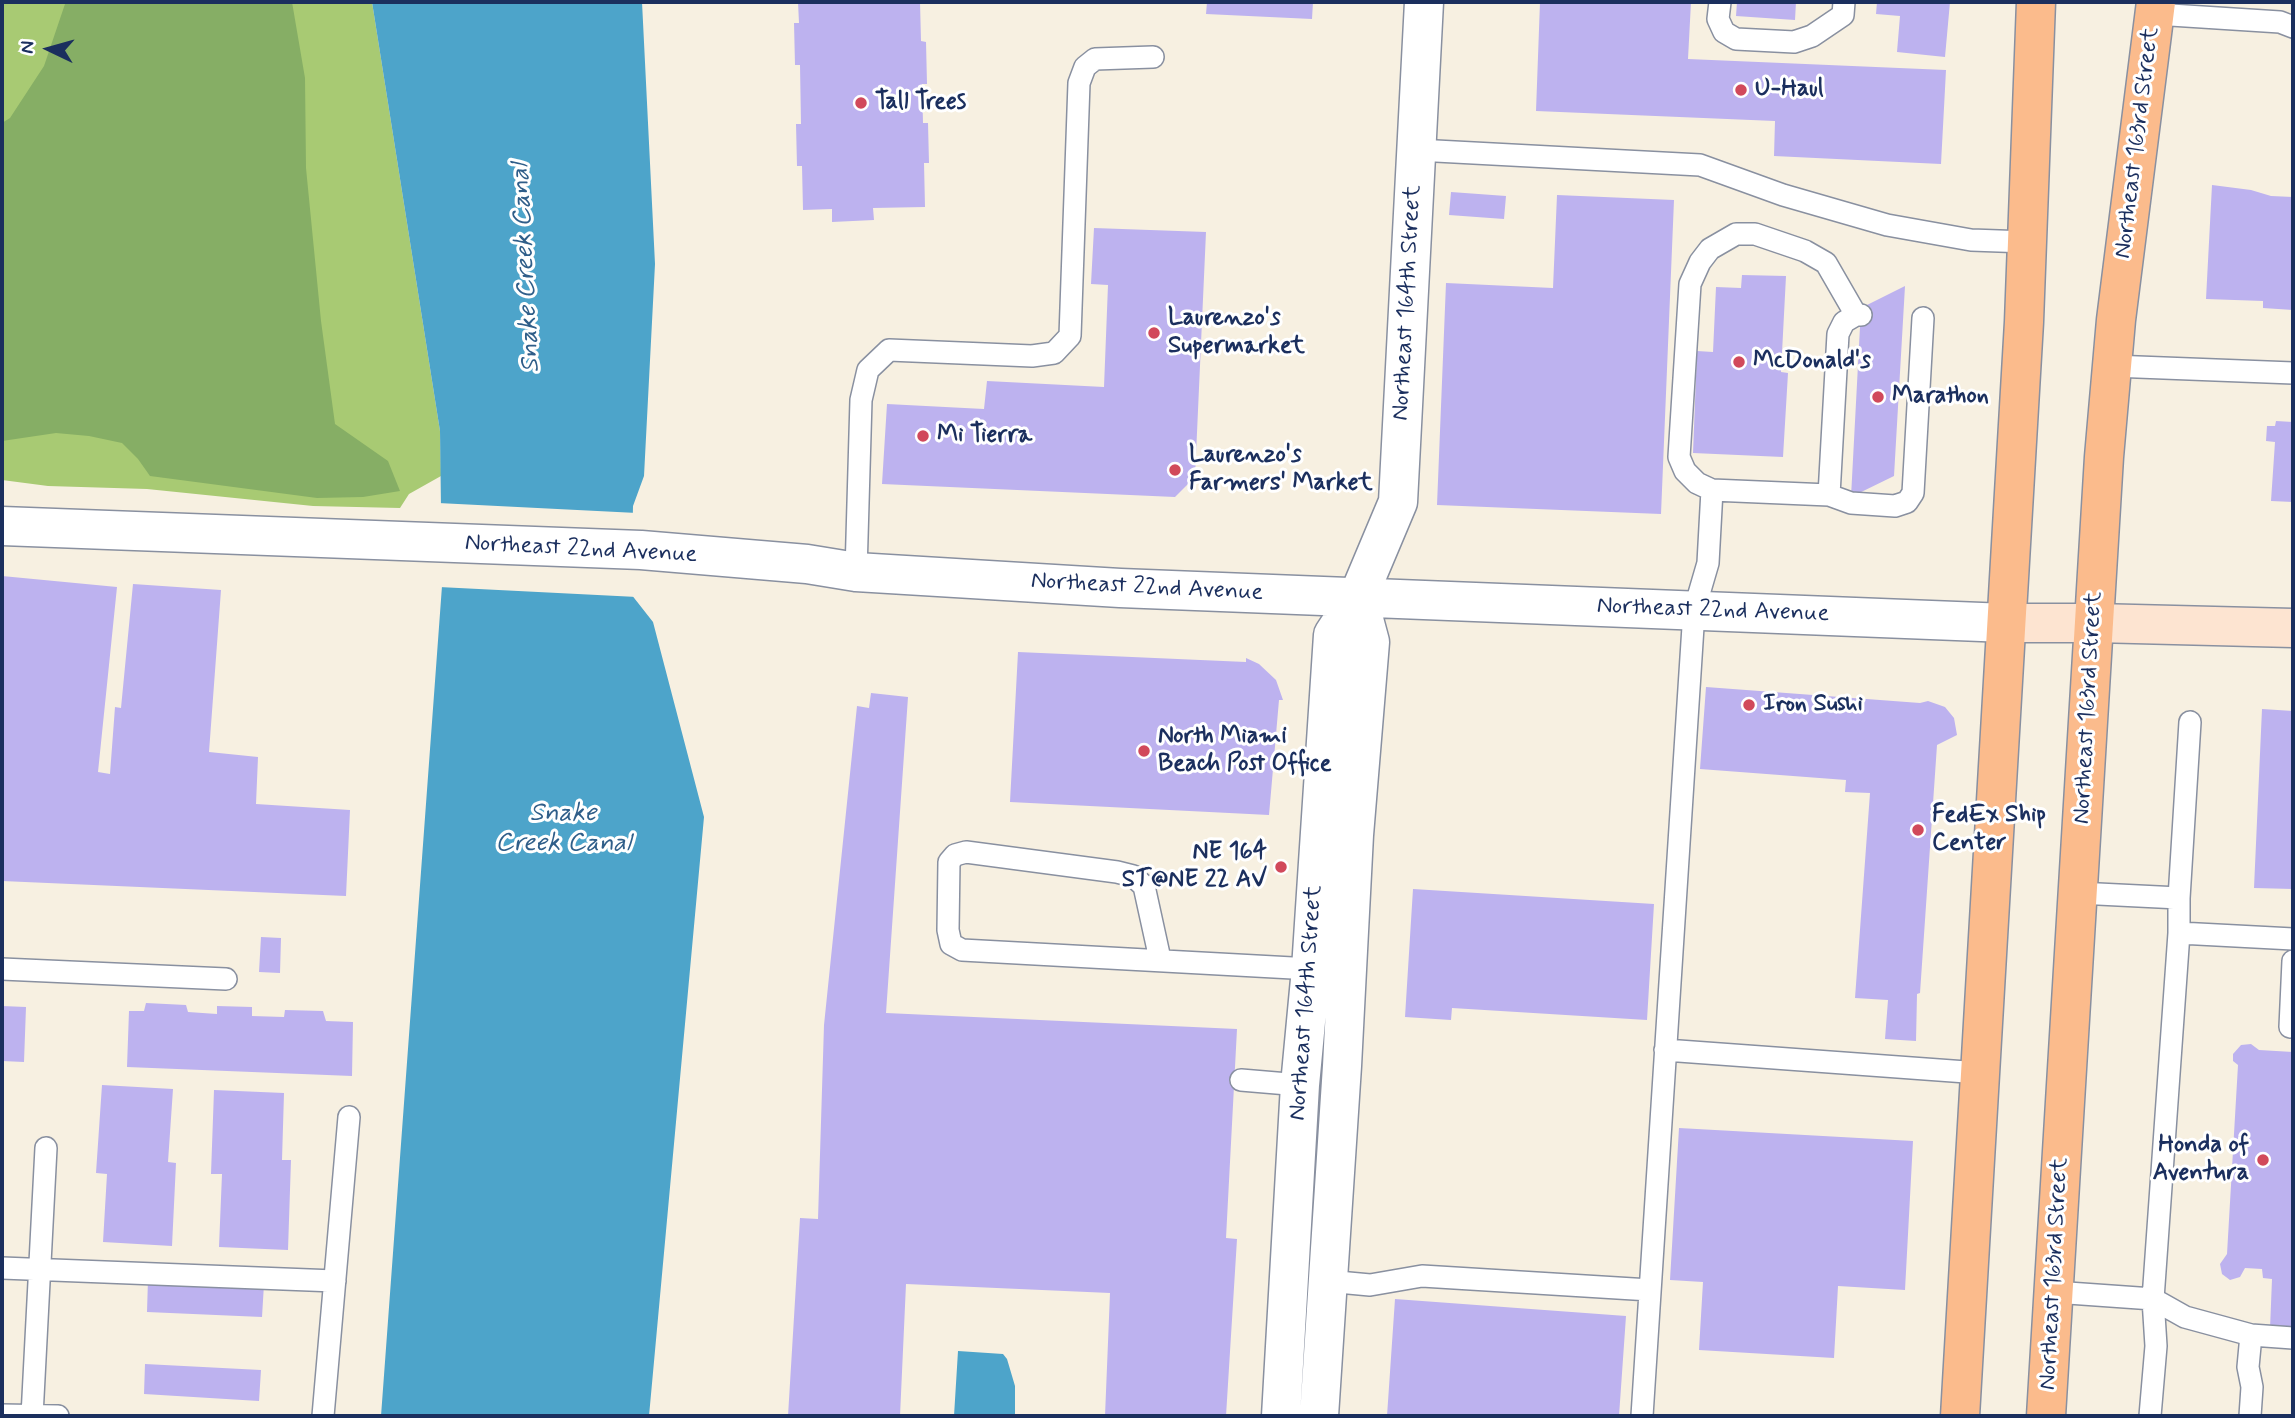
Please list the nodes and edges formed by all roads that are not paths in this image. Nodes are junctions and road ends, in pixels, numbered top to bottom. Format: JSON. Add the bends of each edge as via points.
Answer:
{"nodes":[{"id":1,"x":1424,"y":2,"type":"edge"},
{"id":2,"x":1720,"y":2,"type":"edge"},
{"id":3,"x":1844,"y":2,"type":"edge"},
{"id":4,"x":2036,"y":2,"type":"edge"},
{"id":5,"x":2155,"y":8,"type":"edge"},
{"id":6,"x":2293,"y":27,"type":"edge"},
{"id":7,"x":1153,"y":57,"type":"dead end"},
{"id":8,"x":1417,"y":150,"type":"junction"},
{"id":9,"x":2027,"y":242,"type":"junction"},
{"id":10,"x":1923,"y":318,"type":"dead end"},
{"id":11,"x":2112,"y":366,"type":"junction"},
{"id":12,"x":2293,"y":373,"type":"edge"},
{"id":13,"x":1712,"y":490,"type":"junction"},
{"id":14,"x":1829,"y":495,"type":"junction"},
{"id":15,"x":2,"y":513,"type":"edge"},
{"id":16,"x":2,"y":526,"type":"edge"},
{"id":17,"x":88,"y":530,"type":"junction"},
{"id":18,"x":856,"y":572,"type":"junction"},
{"id":19,"x":1358,"y":597,"type":"junction"},
{"id":20,"x":1694,"y":611,"type":"junction"},
{"id":21,"x":2095,"y":622,"type":"junction"},
{"id":22,"x":2007,"y":623,"type":"junction"},
{"id":23,"x":2293,"y":628,"type":"edge"},
{"id":24,"x":2190,"y":722,"type":"dead end"},
{"id":25,"x":2078,"y":893,"type":"junction"},
{"id":26,"x":2179,"y":898,"type":"junction"},
{"id":27,"x":2179,"y":933,"type":"junction"},
{"id":28,"x":2293,"y":939,"type":"edge"},
{"id":29,"x":1160,"y":959,"type":"junction"},
{"id":30,"x":2293,"y":961,"type":"edge"},
{"id":31,"x":2,"y":969,"type":"edge"},
{"id":32,"x":1311,"y":969,"type":"junction"},
{"id":33,"x":226,"y":979,"type":"dead end"},
{"id":34,"x":2290,"y":1027,"type":"dead end"},
{"id":35,"x":1665,"y":1050,"type":"junction"},
{"id":36,"x":1980,"y":1073,"type":"junction"},
{"id":37,"x":1241,"y":1080,"type":"dead end"},
{"id":38,"x":1300,"y":1085,"type":"junction"},
{"id":39,"x":349,"y":1117,"type":"dead end"},
{"id":40,"x":46,"y":1148,"type":"dead end"},
{"id":41,"x":2,"y":1268,"type":"edge"},
{"id":42,"x":38,"y":1269,"type":"junction"},
{"id":43,"x":335,"y":1281,"type":"junction"},
{"id":44,"x":1327,"y":1281,"type":"junction"},
{"id":45,"x":1650,"y":1290,"type":"junction"},
{"id":46,"x":2054,"y":1292,"type":"junction"},
{"id":47,"x":2153,"y":1298,"type":"junction"},
{"id":48,"x":2251,"y":1335,"type":"junction"},
{"id":49,"x":2293,"y":1338,"type":"edge"},
{"id":50,"x":2,"y":1415,"type":"edge"},
{"id":51,"x":32,"y":1416,"type":"edge"},
{"id":52,"x":58,"y":1416,"type":"edge"},
{"id":53,"x":323,"y":1416,"type":"edge"},
{"id":54,"x":1281,"y":1416,"type":"edge"},
{"id":55,"x":1319,"y":1416,"type":"edge"},
{"id":56,"x":1642,"y":1416,"type":"edge"},
{"id":57,"x":1960,"y":1416,"type":"edge"},
{"id":58,"x":2046,"y":1416,"type":"edge"},
{"id":59,"x":2150,"y":1416,"type":"edge"},
{"id":60,"x":2250,"y":1416,"type":"edge"}],
"edges":[{"from":1,"to":8,"type":"street","name":"Northeast 164th Street"},
{"from":2,"to":3,"type":"lane","via":[[1718,19],[1724,32],[1736,39],[1794,42],[1843,15]]},
{"from":4,"to":9,"type":"main road"},
{"from":5,"to":6,"type":"lane"},
{"from":5,"to":11,"type":"main road","name":"Northeast 163rd Street"},
{"from":7,"to":18,"type":"lane","via":[[1095,59],[1085,67],[1079,83],[1070,336],[1054,353],[1032,356],[889,350],[868,370],[861,400]]},
{"from":8,"to":9,"type":"lane","via":[[1700,165],[1888,225],[1971,240]]},
{"from":8,"to":19,"type":"street","name":"Northeast 164th Street","via":[[1398,502]]},
{"from":9,"to":22,"type":"main road"},
{"from":10,"to":14,"type":"lane","via":[[1913,493],[1907,502],[1895,506],[1851,503]]},
{"from":11,"to":12,"type":"lane"},
{"from":11,"to":21,"type":"main road","name":"Northeast 163rd Street"},
{"from":13,"to":14,"type":"lane"},
{"from":13,"to":14,"type":"lane","via":[[1697,483],[1679,457],[1690,284],[1710,248],[1736,234],[1755,234],[1826,263],[1859,315],[1844,322],[1838,334]]},
{"from":13,"to":20,"type":"lane","via":[[1709,563]]},
{"from":15,"to":17,"type":"street"},
{"from":16,"to":17,"type":"street","name":"Northeast 22nd Avenue"},
{"from":17,"to":18,"type":"street","name":"Northeast 22nd Avenue","via":[[642,551]]},
{"from":18,"to":19,"type":"street","name":"Northeast 22nd Avenue"},
{"from":19,"to":20,"type":"street","name":"Northeast 22nd Avenue"},
{"from":19,"to":32,"type":"street","name":"Northeast 164th Street","via":[[1333,635]]},
{"from":19,"to":44,"type":"street","name":"Northeast 164th Street","via":[[1370,642]]},
{"from":20,"to":22,"type":"street","name":"Northeast 22nd Avenue"},
{"from":20,"to":35,"type":"lane"},
{"from":21,"to":22,"type":"main road","name":"Northeast 22nd Avenue"},
{"from":21,"to":23,"type":"main road","name":"Northeast 22nd Avenue"},
{"from":21,"to":25,"type":"main road","name":"Northeast 163rd Street"},
{"from":22,"to":36,"type":"main road"},
{"from":24,"to":26,"type":"lane"},
{"from":25,"to":26,"type":"lane"},
{"from":25,"to":46,"type":"main road","name":"Northeast 163rd Street"},
{"from":26,"to":27,"type":"lane"},
{"from":27,"to":28,"type":"lane"},
{"from":27,"to":47,"type":"lane"},
{"from":29,"to":29,"type":"lane","via":[[961,950],[951,944],[948,930],[949,862],[966,852],[1133,876],[1144,887]]},
{"from":29,"to":32,"type":"lane"},
{"from":30,"to":34,"type":"lane"},
{"from":31,"to":33,"type":"lane"},
{"from":32,"to":38,"type":"street","name":"Northeast 164th Street"},
{"from":35,"to":36,"type":"lane"},
{"from":35,"to":45,"type":"lane"},
{"from":36,"to":57,"type":"main road"},
{"from":37,"to":38,"type":"lane"},
{"from":38,"to":54,"type":"street","name":"Northeast 164th Street"},
{"from":39,"to":43,"type":"lane"},
{"from":40,"to":42,"type":"lane"},
{"from":41,"to":42,"type":"lane"},
{"from":42,"to":43,"type":"lane"},
{"from":42,"to":51,"type":"lane"},
{"from":43,"to":53,"type":"lane"},
{"from":44,"to":45,"type":"lane","via":[[1370,1284],[1422,1276]]},
{"from":44,"to":55,"type":"street","name":"Northeast 164th Street"},
{"from":45,"to":56,"type":"lane"},
{"from":46,"to":47,"type":"lane"},
{"from":46,"to":58,"type":"main road","name":"Northeast 163rd Street"},
{"from":47,"to":48,"type":"lane","via":[[2185,1317]]},
{"from":47,"to":59,"type":"lane","via":[[2156,1346]]},
{"from":48,"to":49,"type":"lane"},
{"from":48,"to":60,"type":"lane"},
{"from":50,"to":51,"type":"lane"},
{"from":51,"to":52,"type":"lane"}]}
